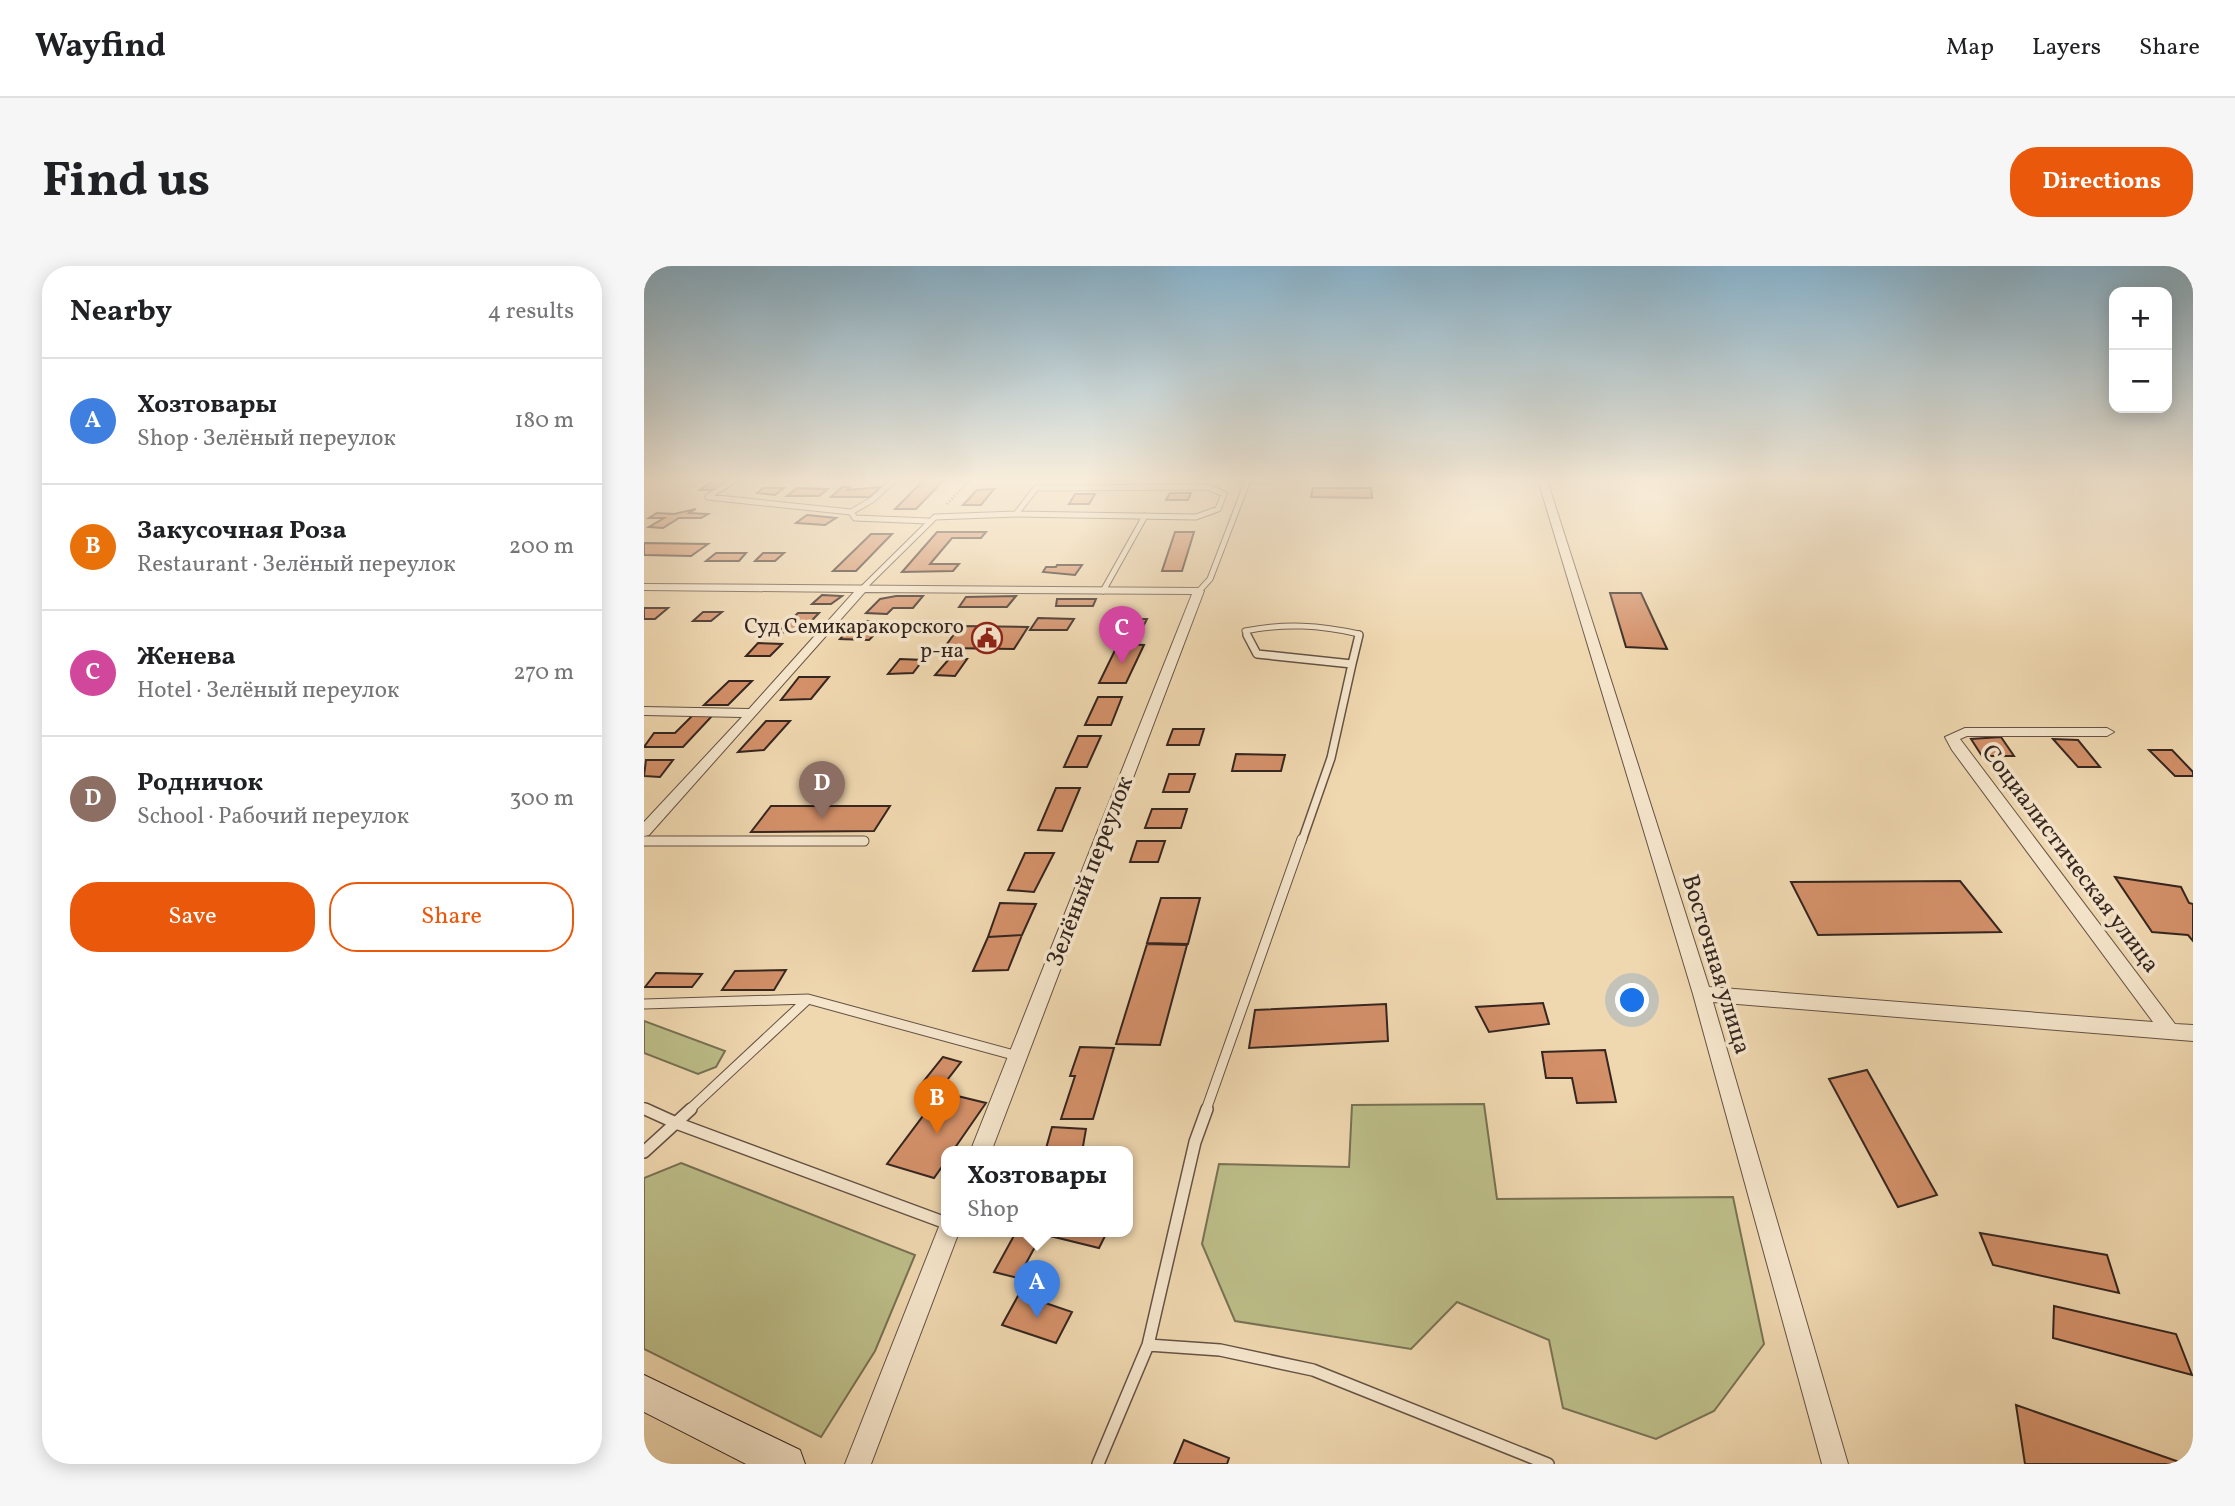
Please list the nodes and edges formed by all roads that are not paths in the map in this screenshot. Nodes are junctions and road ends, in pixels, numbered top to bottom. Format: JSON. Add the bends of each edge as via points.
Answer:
{"nodes":[{"id":1,"x":914,"y":536,"type":"edge"},
{"id":2,"x":1134,"y":536,"type":"edge"},
{"id":3,"x":1227,"y":536,"type":"edge"},
{"id":4,"x":1559,"y":536,"type":"edge"},
{"id":5,"x":644,"y":587,"type":"edge"},
{"id":6,"x":862,"y":589,"type":"junction"},
{"id":7,"x":1103,"y":591,"type":"junction"},
{"id":8,"x":1199,"y":591,"type":"junction"},
{"id":9,"x":1352,"y":664,"type":"junction"},
{"id":10,"x":644,"y":711,"type":"edge"},
{"id":11,"x":753,"y":713,"type":"junction"},
{"id":12,"x":2107,"y":732,"type":"dead end"},
{"id":13,"x":644,"y":831,"type":"edge"},
{"id":14,"x":644,"y":841,"type":"edge"},
{"id":15,"x":864,"y":841,"type":"dead end"},
{"id":16,"x":1702,"y":994,"type":"junction"},
{"id":17,"x":808,"y":999,"type":"junction"},
{"id":18,"x":644,"y":1004,"type":"edge"},
{"id":19,"x":2170,"y":1031,"type":"junction"},
{"id":20,"x":2193,"y":1033,"type":"edge"},
{"id":21,"x":1017,"y":1056,"type":"junction"},
{"id":22,"x":644,"y":1108,"type":"edge"},
{"id":23,"x":676,"y":1123,"type":"junction"},
{"id":24,"x":982,"y":1146,"type":"edge"},
{"id":25,"x":644,"y":1152,"type":"edge"},
{"id":26,"x":941,"y":1221,"type":"edge"},
{"id":27,"x":946,"y":1237,"type":"edge"},
{"id":28,"x":1148,"y":1345,"type":"junction"},
{"id":29,"x":644,"y":1394,"type":"edge"},
{"id":30,"x":786,"y":1464,"type":"edge"},
{"id":31,"x":858,"y":1464,"type":"edge"},
{"id":32,"x":1098,"y":1464,"type":"edge"},
{"id":33,"x":1548,"y":1464,"type":"edge"},
{"id":34,"x":1835,"y":1464,"type":"edge"}],
"edges":[{"from":1,"to":6,"type":"lane"},
{"from":2,"to":7,"type":"lane"},
{"from":3,"to":8,"type":"lane","via":[[1210,579]]},
{"from":4,"to":16,"type":"street","name":"Восточная улица"},
{"from":5,"to":6,"type":"street"},
{"from":6,"to":7,"type":"street"},
{"from":6,"to":11,"type":"street"},
{"from":7,"to":8,"type":"street"},
{"from":8,"to":21,"type":"street","name":"Зелёный переулок"},
{"from":9,"to":9,"type":"lane","via":[[1257,654],[1245,631],[1279,623],[1359,634]]},
{"from":9,"to":28,"type":"lane","via":[[1331,758],[1195,1142]]},
{"from":10,"to":11,"type":"street"},
{"from":11,"to":13,"type":"street"},
{"from":12,"to":19,"type":"street","name":"Социалистическая улица","via":[[1965,732],[1952,737]]},
{"from":14,"to":15,"type":"lane"},
{"from":16,"to":19,"type":"street"},
{"from":16,"to":34,"type":"street","name":"Восточная улица"},
{"from":17,"to":18,"type":"lane"},
{"from":17,"to":21,"type":"lane"},
{"from":17,"to":23,"type":"lane"},
{"from":19,"to":20,"type":"street"},
{"from":21,"to":24,"type":"street","name":"Зелёный переулок"},
{"from":22,"to":23,"type":"lane"},
{"from":23,"to":25,"type":"lane"},
{"from":23,"to":26,"type":"lane"},
{"from":27,"to":31,"type":"street"},
{"from":28,"to":32,"type":"lane"},
{"from":28,"to":33,"type":"lane","via":[[1220,1350],[1313,1370]]},
{"from":29,"to":30,"type":"main road"}]}
